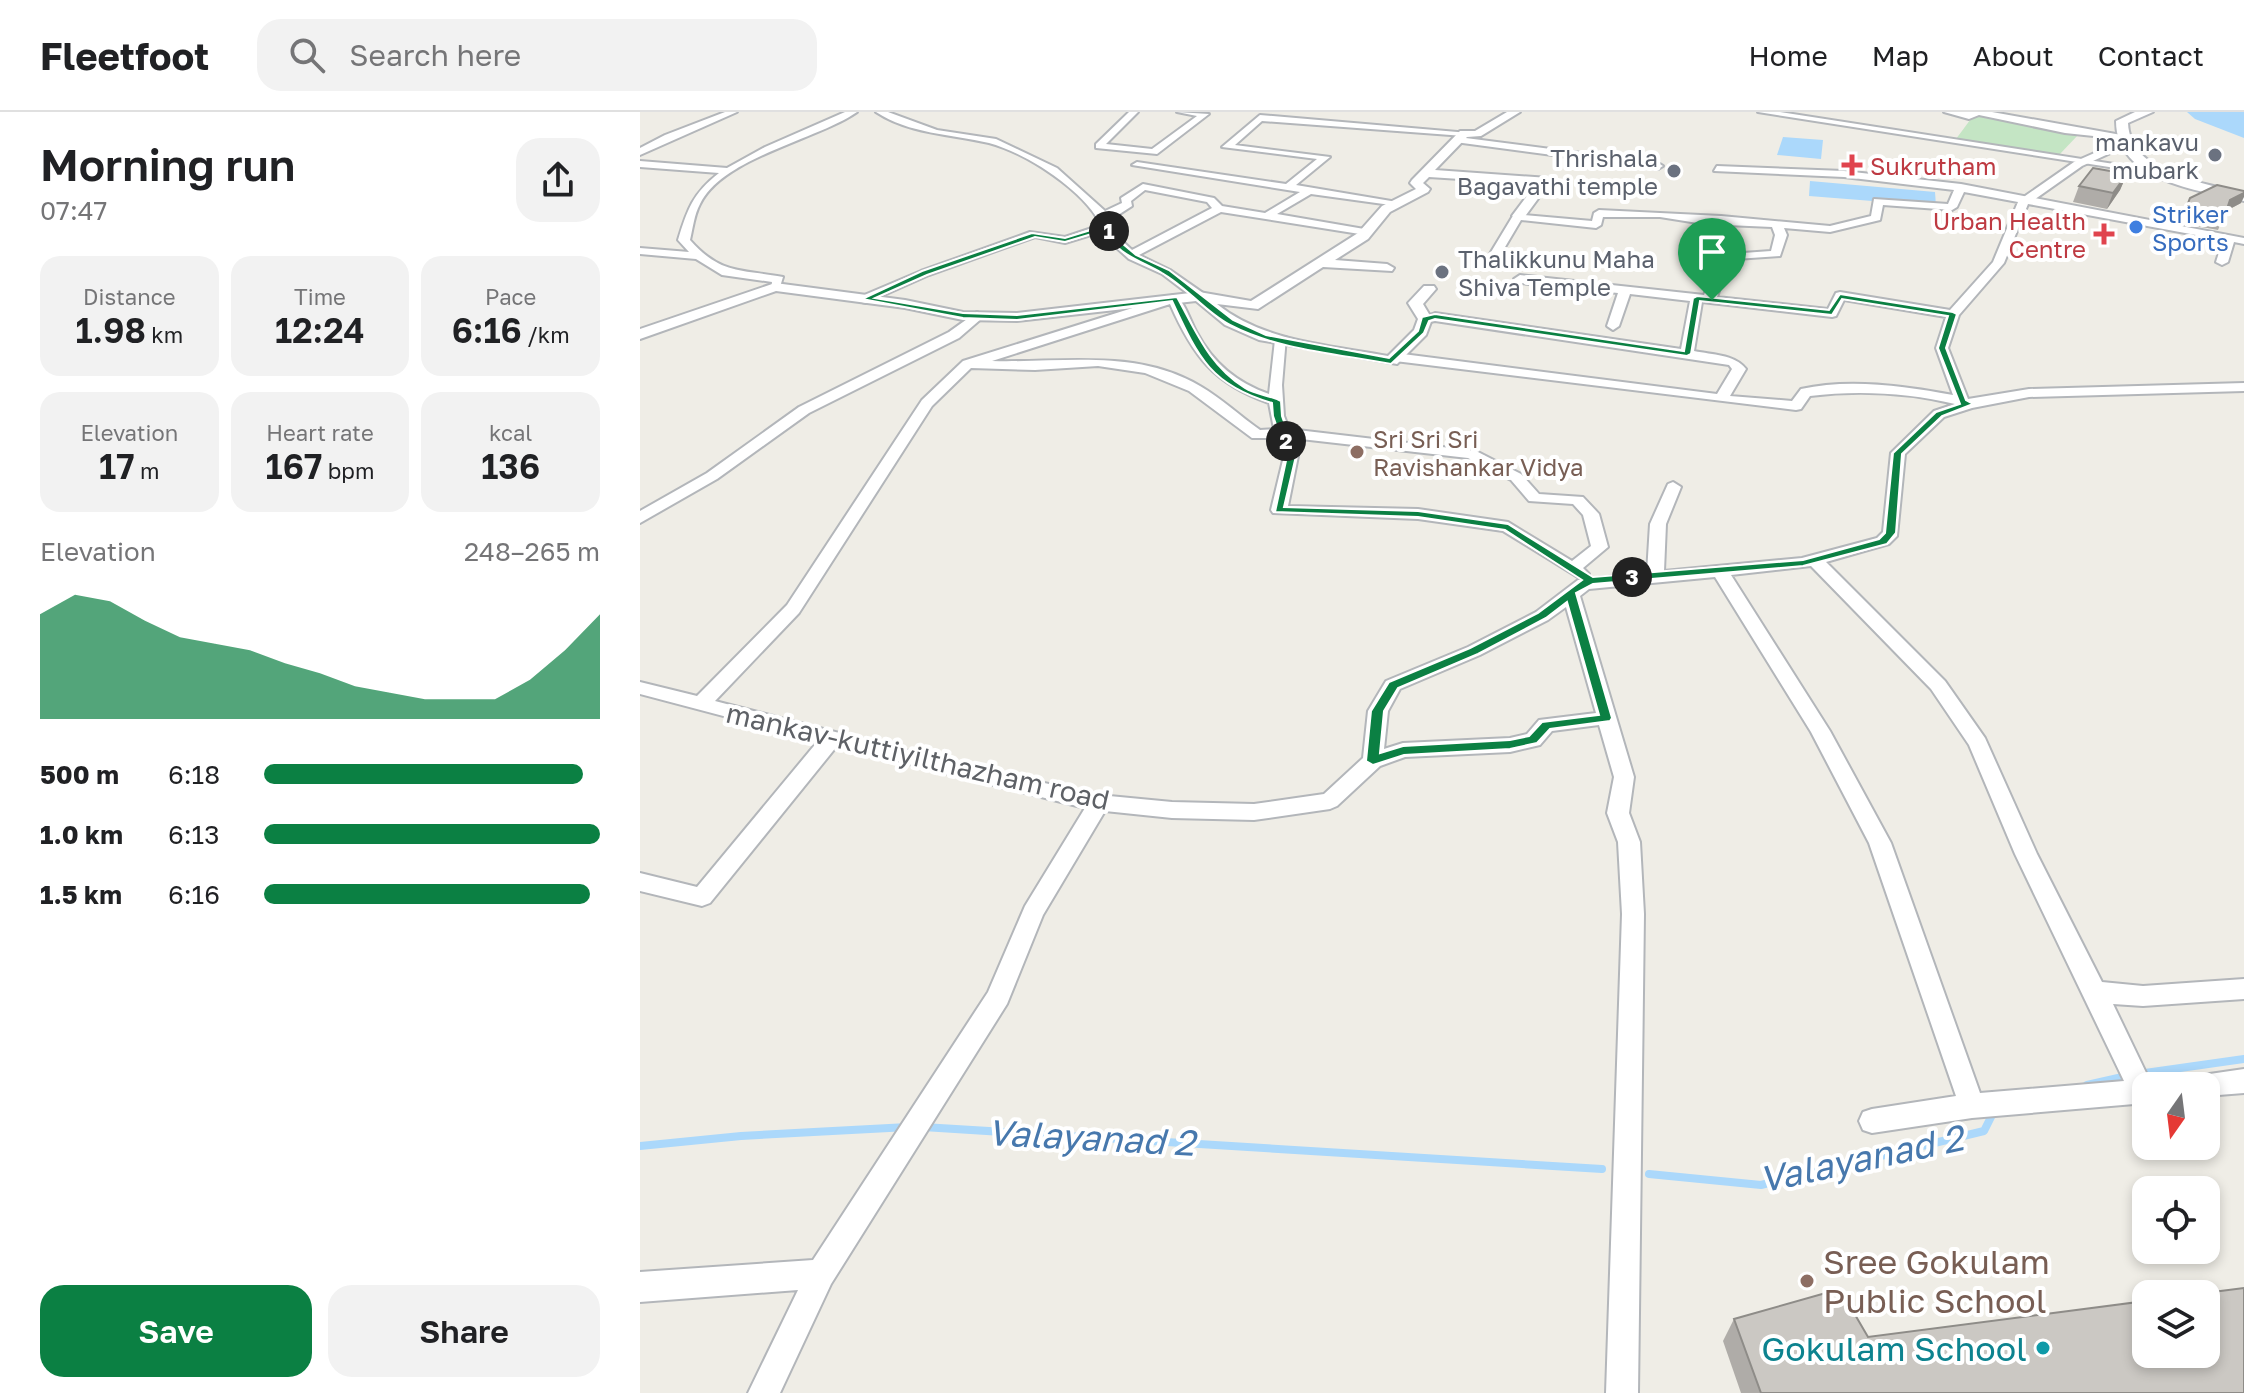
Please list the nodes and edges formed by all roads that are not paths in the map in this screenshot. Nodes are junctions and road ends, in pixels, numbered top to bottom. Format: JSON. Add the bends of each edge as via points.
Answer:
{"nodes":[{"id":1,"x":733,"y":112,"type":"edge"},
{"id":2,"x":853,"y":112,"type":"edge"},
{"id":3,"x":880,"y":112,"type":"edge"},
{"id":4,"x":1134,"y":112,"type":"edge"},
{"id":5,"x":1181,"y":112,"type":"edge"},
{"id":6,"x":1515,"y":112,"type":"edge"},
{"id":7,"x":1763,"y":112,"type":"edge"},
{"id":8,"x":1948,"y":112,"type":"edge"},
{"id":9,"x":1978,"y":112,"type":"edge"},
{"id":10,"x":2147,"y":112,"type":"edge"},
{"id":11,"x":1461,"y":137,"type":"junction"},
{"id":12,"x":2123,"y":139,"type":"junction"},
{"id":13,"x":640,"y":152,"type":"edge"},
{"id":14,"x":2086,"y":160,"type":"junction"},
{"id":15,"x":640,"y":164,"type":"edge"},
{"id":16,"x":1137,"y":165,"type":"dead end"},
{"id":17,"x":1658,"y":166,"type":"dead end"},
{"id":18,"x":1717,"y":169,"type":"dead end"},
{"id":19,"x":727,"y":171,"type":"junction"},
{"id":20,"x":2154,"y":171,"type":"junction"},
{"id":21,"x":1426,"y":173,"type":"junction"},
{"id":22,"x":1288,"y":187,"type":"junction"},
{"id":23,"x":1961,"y":187,"type":"junction"},
{"id":24,"x":1310,"y":191,"type":"junction"},
{"id":25,"x":2244,"y":197,"type":"edge"},
{"id":26,"x":2024,"y":201,"type":"junction"},
{"id":27,"x":1398,"y":203,"type":"junction"},
{"id":28,"x":1219,"y":209,"type":"junction"},
{"id":29,"x":1101,"y":215,"type":"junction"},
{"id":30,"x":1267,"y":216,"type":"junction"},
{"id":31,"x":1518,"y":216,"type":"junction"},
{"id":32,"x":1777,"y":225,"type":"junction"},
{"id":33,"x":1107,"y":227,"type":"junction"},
{"id":34,"x":1366,"y":232,"type":"junction"},
{"id":35,"x":2229,"y":239,"type":"junction"},
{"id":36,"x":2244,"y":241,"type":"edge"},
{"id":37,"x":640,"y":251,"type":"edge"},
{"id":38,"x":1131,"y":255,"type":"junction"},
{"id":39,"x":697,"y":256,"type":"junction"},
{"id":40,"x":1491,"y":262,"type":"dead end"},
{"id":41,"x":2222,"y":262,"type":"dead end"},
{"id":42,"x":1321,"y":263,"type":"junction"},
{"id":43,"x":1387,"y":268,"type":"dead end"},
{"id":44,"x":1520,"y":279,"type":"dead end"},
{"id":45,"x":775,"y":287,"type":"junction"},
{"id":46,"x":1429,"y":289,"type":"dead end"},
{"id":47,"x":1625,"y":290,"type":"junction"},
{"id":48,"x":1199,"y":296,"type":"junction"},
{"id":49,"x":1697,"y":298,"type":"junction"},
{"id":50,"x":866,"y":299,"type":"junction"},
{"id":51,"x":1174,"y":299,"type":"junction"},
{"id":52,"x":1712,"y":300,"type":"junction"},
{"id":53,"x":1953,"y":314,"type":"junction"},
{"id":54,"x":977,"y":316,"type":"junction"},
{"id":55,"x":1425,"y":319,"type":"junction"},
{"id":56,"x":1613,"y":326,"type":"dead end"},
{"id":57,"x":640,"y":334,"type":"edge"},
{"id":58,"x":1281,"y":340,"type":"junction"},
{"id":59,"x":1687,"y":354,"type":"junction"},
{"id":60,"x":1395,"y":357,"type":"junction"},
{"id":61,"x":968,"y":364,"type":"junction"},
{"id":62,"x":2244,"y":387,"type":"edge"},
{"id":63,"x":2222,"y":388,"type":"junction"},
{"id":64,"x":1721,"y":399,"type":"junction"},
{"id":65,"x":1276,"y":401,"type":"junction"},
{"id":66,"x":1965,"y":402,"type":"junction"},
{"id":67,"x":2244,"y":406,"type":"edge"},
{"id":68,"x":1283,"y":433,"type":"junction"},
{"id":69,"x":1673,"y":487,"type":"dead end"},
{"id":70,"x":640,"y":518,"type":"edge"},
{"id":71,"x":1815,"y":560,"type":"junction"},
{"id":72,"x":1720,"y":571,"type":"junction"},
{"id":73,"x":1656,"y":575,"type":"junction"},
{"id":74,"x":1578,"y":581,"type":"junction"},
{"id":75,"x":640,"y":688,"type":"edge"},
{"id":76,"x":701,"y":704,"type":"junction"},
{"id":77,"x":1606,"y":718,"type":"junction"},
{"id":78,"x":833,"y":737,"type":"junction"},
{"id":79,"x":1373,"y":761,"type":"junction"},
{"id":80,"x":1099,"y":803,"type":"junction"},
{"id":81,"x":640,"y":882,"type":"edge"},
{"id":82,"x":2244,"y":989,"type":"edge"},
{"id":83,"x":2095,"y":992,"type":"junction"},
{"id":84,"x":2135,"y":1072,"type":"edge"},
{"id":85,"x":2244,"y":1081,"type":"edge"},
{"id":86,"x":2220,"y":1083,"type":"edge"},
{"id":87,"x":2132,"y":1092,"type":"edge"},
{"id":88,"x":1972,"y":1106,"type":"junction"},
{"id":89,"x":1872,"y":1121,"type":"dead end"},
{"id":90,"x":821,"y":1274,"type":"junction"},
{"id":91,"x":640,"y":1287,"type":"edge"},
{"id":92,"x":764,"y":1393,"type":"edge"},
{"id":93,"x":1622,"y":1393,"type":"edge"}],
"edges":[{"from":1,"to":13,"type":"street"},
{"from":2,"to":19,"type":"street"},
{"from":3,"to":29,"type":"street","via":[[935,132],[993,141],[1054,170]]},
{"from":4,"to":5,"type":"street","via":[[1099,146],[1154,152],[1205,114]]},
{"from":6,"to":11,"type":"street"},
{"from":7,"to":14,"type":"street"},
{"from":8,"to":9,"type":"street"},
{"from":9,"to":12,"type":"street"},
{"from":10,"to":12,"type":"main road","via":[[2122,121]]},
{"from":11,"to":17,"type":"street"},
{"from":11,"to":21,"type":"street"},
{"from":11,"to":22,"type":"street","via":[[1260,118],[1227,147],[1325,157]]},
{"from":12,"to":14,"type":"street"},
{"from":12,"to":20,"type":"main road"},
{"from":14,"to":20,"type":"street"},
{"from":14,"to":26,"type":"street"},
{"from":15,"to":19,"type":"street"},
{"from":16,"to":22,"type":"street"},
{"from":18,"to":23,"type":"street","via":[[1844,174]]},
{"from":19,"to":39,"type":"street","via":[[696,200],[684,240]]},
{"from":20,"to":25,"type":"main road"},
{"from":21,"to":27,"type":"street","via":[[1416,183],[1424,189]]},
{"from":21,"to":31,"type":"street","via":[[1545,181]]},
{"from":22,"to":24,"type":"street"},
{"from":23,"to":26,"type":"street"},
{"from":23,"to":32,"type":"street","via":[[1952,207],[1878,201],[1876,218],[1861,224],[1830,229]]},
{"from":24,"to":27,"type":"street"},
{"from":24,"to":30,"type":"street"},
{"from":26,"to":35,"type":"street"},
{"from":26,"to":53,"type":"street","via":[[1998,263]]},
{"from":27,"to":34,"type":"street"},
{"from":28,"to":29,"type":"street","via":[[1210,200],[1143,187],[1125,200],[1124,208]]},
{"from":28,"to":30,"type":"street"},
{"from":28,"to":38,"type":"street"},
{"from":29,"to":33,"type":"street"},
{"from":30,"to":34,"type":"street"},
{"from":31,"to":32,"type":"street","via":[[1596,225],[1599,213],[1651,214]]},
{"from":31,"to":40,"type":"street"},
{"from":32,"to":52,"type":"street","via":[[1781,235],[1776,254],[1733,256],[1718,276]]},
{"from":33,"to":38,"type":"street"},
{"from":33,"to":50,"type":"street","via":[[1065,240],[1034,234]]},
{"from":34,"to":42,"type":"street"},
{"from":35,"to":36,"type":"street"},
{"from":35,"to":41,"type":"street"},
{"from":37,"to":39,"type":"street"},
{"from":38,"to":48,"type":"street"},
{"from":39,"to":45,"type":"street","via":[[725,274],[779,279]]},
{"from":42,"to":43,"type":"street"},
{"from":42,"to":48,"type":"street","via":[[1253,306]]},
{"from":44,"to":47,"type":"street"},
{"from":45,"to":50,"type":"street"},
{"from":45,"to":57,"type":"street"},
{"from":46,"to":55,"type":"street","via":[[1415,303]]},
{"from":47,"to":49,"type":"street"},
{"from":47,"to":56,"type":"street"},
{"from":48,"to":51,"type":"street"},
{"from":48,"to":58,"type":"street","via":[[1230,322]]},
{"from":49,"to":52,"type":"street"},
{"from":49,"to":59,"type":"street"},
{"from":50,"to":54,"type":"street"},
{"from":51,"to":54,"type":"street","via":[[1017,317]]},
{"from":51,"to":61,"type":"street"},
{"from":51,"to":65,"type":"street","via":[[1215,370],[1245,392]]},
{"from":52,"to":53,"type":"street","via":[[1832,313],[1840,296]]},
{"from":53,"to":66,"type":"street","via":[[1942,348]]},
{"from":54,"to":70,"type":"street","via":[[954,335],[804,410],[712,476]]},
{"from":55,"to":59,"type":"street"},
{"from":55,"to":60,"type":"street","via":[[1421,332]]},
{"from":58,"to":60,"type":"street","via":[[1391,361]]},
{"from":58,"to":65,"type":"street"},
{"from":59,"to":64,"type":"street","via":[[1733,362],[1739,369]]},
{"from":60,"to":64,"type":"street"},
{"from":61,"to":68,"type":"street","via":[[1098,362],[1148,369],[1194,388],[1257,435]]},
{"from":61,"to":76,"type":"street","via":[[927,403],[793,609]]},
{"from":62,"to":63,"type":"street"},
{"from":63,"to":66,"type":"street","via":[[2029,393]]},
{"from":63,"to":67,"type":"street"},
{"from":64,"to":66,"type":"street","via":[[1796,406],[1806,392],[1825,388]]},
{"from":65,"to":68,"type":"street"},
{"from":66,"to":71,"type":"street","via":[[1939,414],[1898,453],[1891,533],[1883,541]]},
{"from":68,"to":74,"type":"street","via":[[1291,456],[1279,510],[1418,514],[1508,527]]},
{"from":68,"to":74,"type":"street","via":[[1471,454],[1516,477],[1535,498],[1577,500],[1591,514],[1600,547]]},
{"from":69,"to":73,"type":"street","via":[[1658,524]]},
{"from":71,"to":72,"type":"street"},
{"from":71,"to":83,"type":"street","via":[[1938,685],[1978,743]]},
{"from":72,"to":73,"type":"street"},
{"from":72,"to":88,"type":"street","via":[[1820,731],[1880,843]]},
{"from":73,"to":74,"type":"street"},
{"from":74,"to":77,"type":"street"},
{"from":74,"to":79,"type":"street","via":[[1542,616],[1393,685],[1378,711]]},
{"from":75,"to":76,"type":"street","name":"mankav-kuttiyilthazham road"},
{"from":76,"to":78,"type":"street","name":"mankav-kuttiyilthazham road"},
{"from":77,"to":79,"type":"street","via":[[1546,725],[1533,740],[1510,745],[1403,750]]},
{"from":77,"to":93,"type":"street","via":[[1624,777],[1618,813],[1629,842],[1633,914]]},
{"from":78,"to":80,"type":"street","name":"mankav-kuttiyilthazham road"},
{"from":78,"to":81,"type":"street","via":[[702,897]]},
{"from":79,"to":80,"type":"street","name":"mankav-kuttiyilthazham road","via":[[1330,801],[1254,812]]},
{"from":80,"to":90,"type":"street","via":[[1033,912],[998,997]]},
{"from":82,"to":83,"type":"street","via":[[2143,996]]},
{"from":83,"to":84,"type":"street"},
{"from":85,"to":86,"type":"street"},
{"from":87,"to":88,"type":"street"},
{"from":88,"to":89,"type":"street"},
{"from":90,"to":91,"type":"street"},
{"from":90,"to":92,"type":"street"}]}
